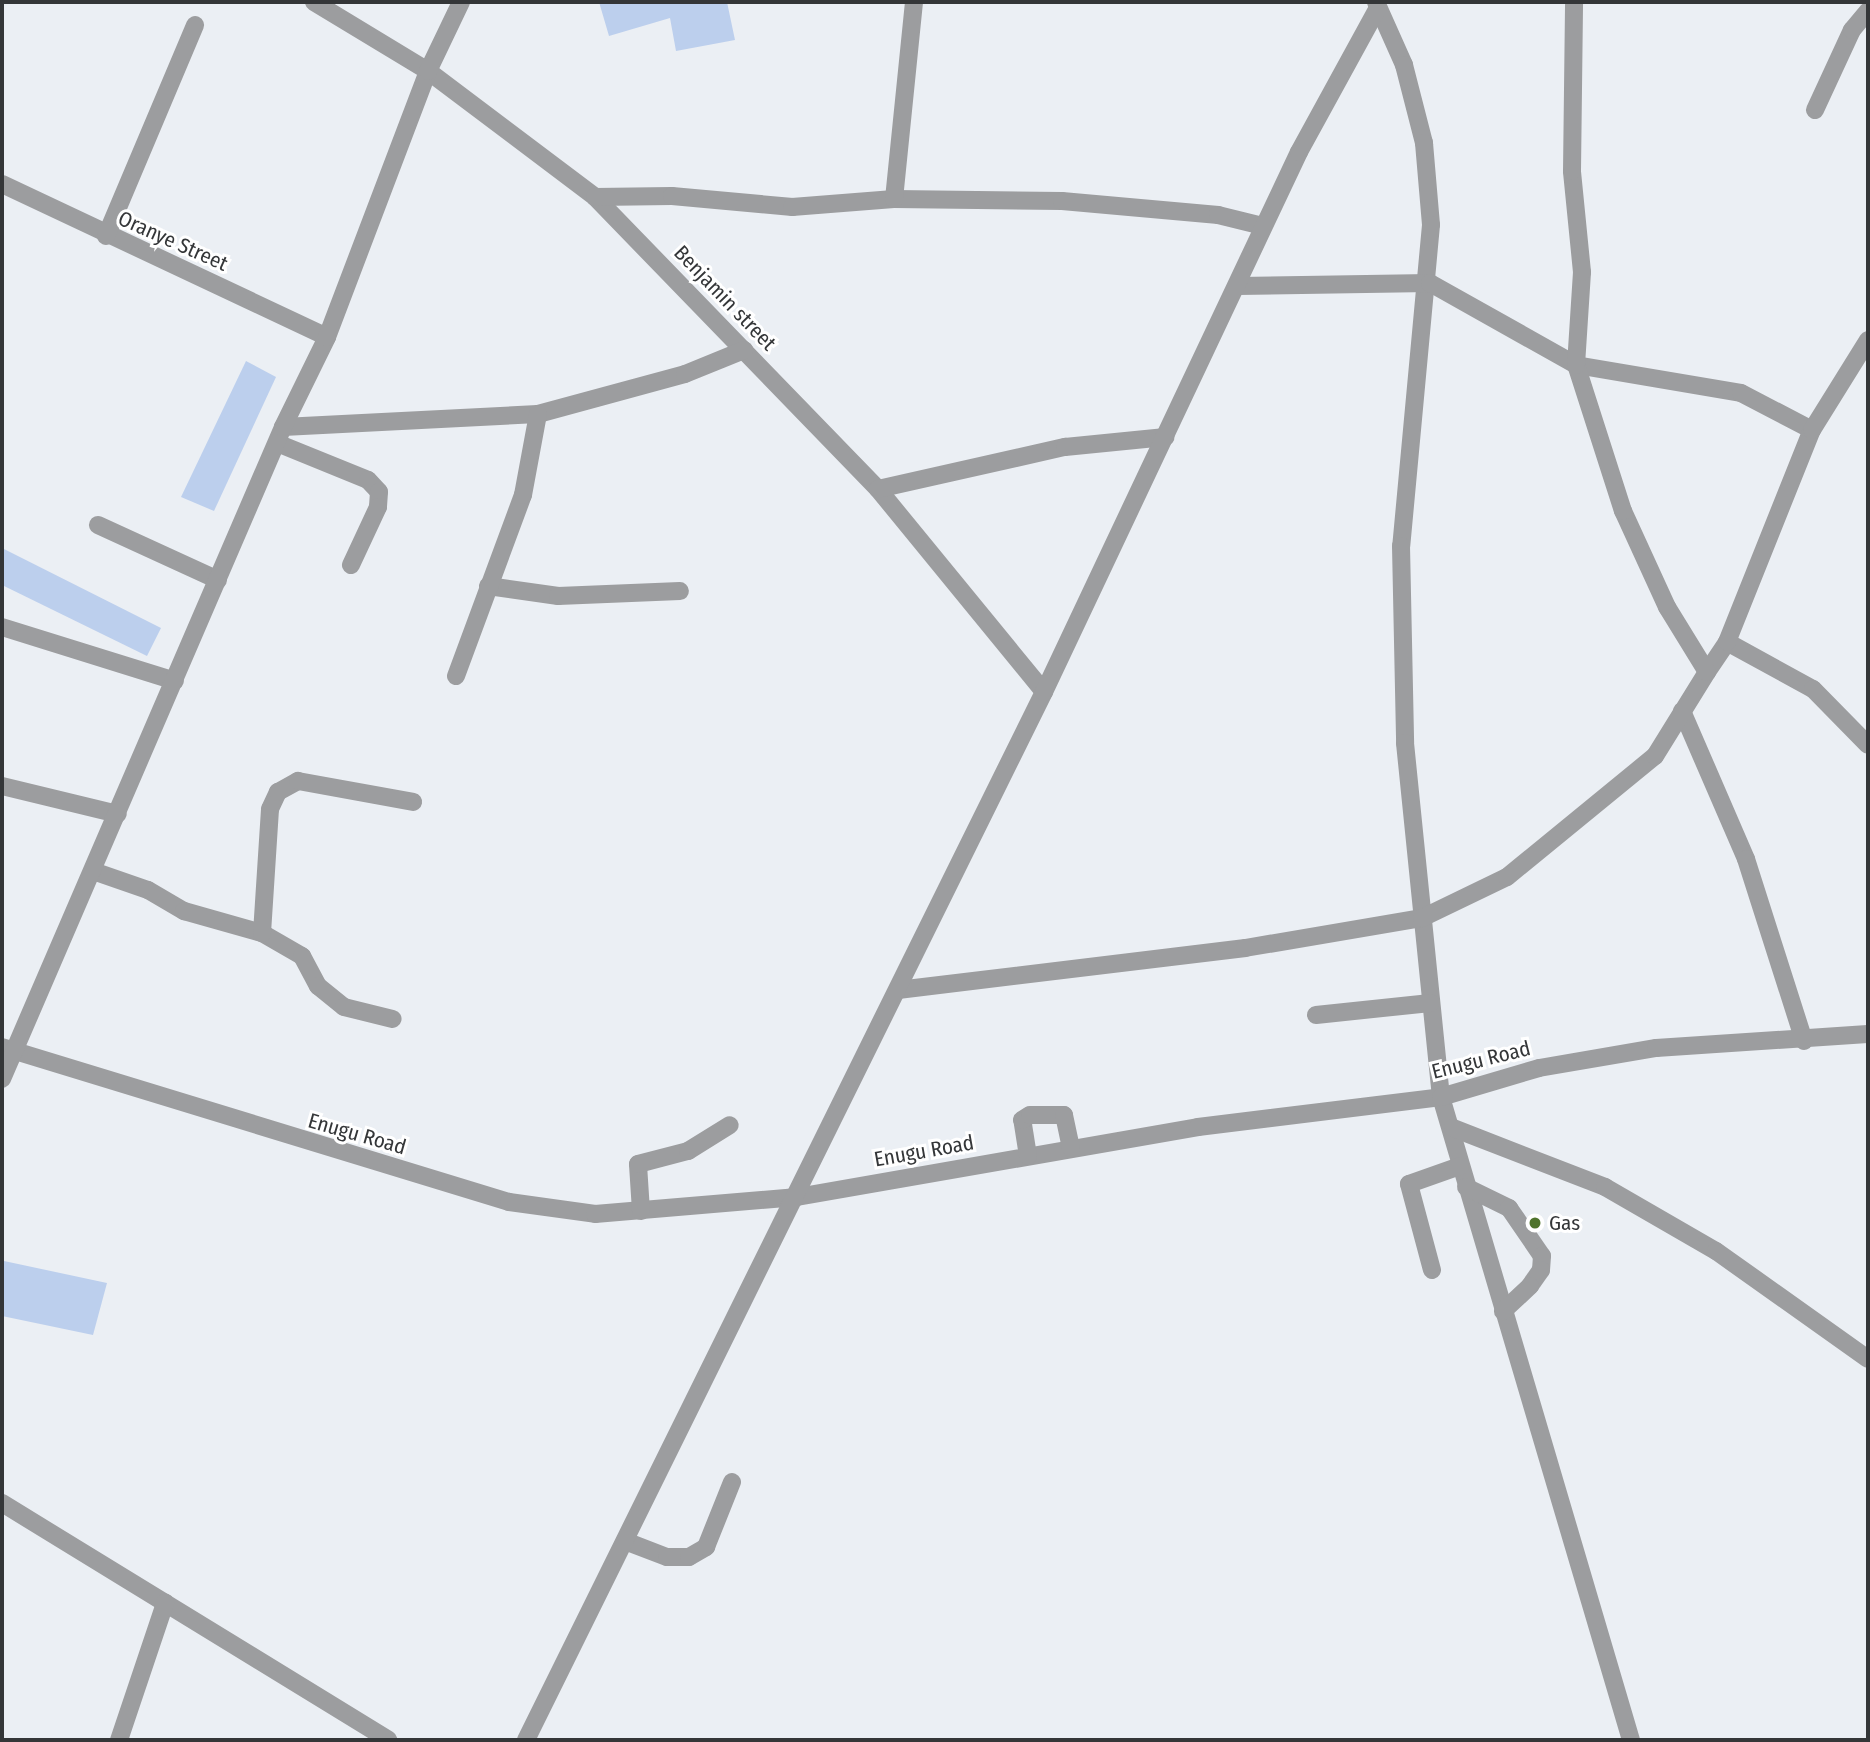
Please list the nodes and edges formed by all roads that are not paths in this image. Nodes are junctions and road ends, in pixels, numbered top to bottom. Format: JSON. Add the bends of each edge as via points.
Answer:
{"nodes":[{"id":1,"x":314,"y":2,"type":"edge"},
{"id":2,"x":461,"y":2,"type":"edge"},
{"id":3,"x":914,"y":2,"type":"edge"},
{"id":4,"x":1574,"y":2,"type":"edge"},
{"id":5,"x":1377,"y":5,"type":"edge"},
{"id":6,"x":1868,"y":11,"type":"edge"},
{"id":7,"x":195,"y":25,"type":"dead end"},
{"id":8,"x":428,"y":71,"type":"junction"},
{"id":9,"x":1815,"y":110,"type":"dead end"},
{"id":10,"x":2,"y":184,"type":"edge"},
{"id":11,"x":595,"y":197,"type":"junction"},
{"id":12,"x":894,"y":199,"type":"junction"},
{"id":13,"x":1263,"y":226,"type":"junction"},
{"id":14,"x":106,"y":236,"type":"junction"},
{"id":15,"x":1430,"y":283,"type":"junction"},
{"id":16,"x":1238,"y":286,"type":"junction"},
{"id":17,"x":327,"y":337,"type":"junction"},
{"id":18,"x":1868,"y":340,"type":"edge"},
{"id":19,"x":744,"y":350,"type":"junction"},
{"id":20,"x":1576,"y":365,"type":"junction"},
{"id":21,"x":538,"y":414,"type":"junction"},
{"id":22,"x":1812,"y":430,"type":"junction"},
{"id":23,"x":280,"y":435,"type":"junction"},
{"id":24,"x":1166,"y":438,"type":"junction"},
{"id":25,"x":878,"y":489,"type":"junction"},
{"id":26,"x":98,"y":525,"type":"dead end"},
{"id":27,"x":351,"y":565,"type":"dead end"},
{"id":28,"x":218,"y":580,"type":"junction"},
{"id":29,"x":488,"y":586,"type":"junction"},
{"id":30,"x":680,"y":591,"type":"dead end"},
{"id":31,"x":2,"y":627,"type":"edge"},
{"id":32,"x":1727,"y":642,"type":"junction"},
{"id":33,"x":1707,"y":672,"type":"junction"},
{"id":34,"x":456,"y":676,"type":"dead end"},
{"id":35,"x":175,"y":681,"type":"junction"},
{"id":36,"x":1044,"y":692,"type":"junction"},
{"id":37,"x":1682,"y":711,"type":"junction"},
{"id":38,"x":1868,"y":745,"type":"edge"},
{"id":39,"x":2,"y":786,"type":"edge"},
{"id":40,"x":413,"y":802,"type":"dead end"},
{"id":41,"x":118,"y":814,"type":"junction"},
{"id":42,"x":93,"y":871,"type":"junction"},
{"id":43,"x":1422,"y":918,"type":"junction"},
{"id":44,"x":262,"y":933,"type":"junction"},
{"id":45,"x":898,"y":990,"type":"junction"},
{"id":46,"x":1430,"y":1003,"type":"junction"},
{"id":47,"x":1316,"y":1015,"type":"dead end"},
{"id":48,"x":393,"y":1019,"type":"dead end"},
{"id":49,"x":1868,"y":1034,"type":"edge"},
{"id":50,"x":1804,"y":1041,"type":"junction"},
{"id":51,"x":9,"y":1048,"type":"edge"},
{"id":52,"x":2,"y":1079,"type":"edge"},
{"id":53,"x":1441,"y":1097,"type":"junction"},
{"id":54,"x":730,"y":1125,"type":"dead end"},
{"id":55,"x":1452,"y":1128,"type":"junction"},
{"id":56,"x":1071,"y":1149,"type":"junction"},
{"id":57,"x":1028,"y":1156,"type":"junction"},
{"id":58,"x":1460,"y":1166,"type":"junction"},
{"id":59,"x":1466,"y":1187,"type":"junction"},
{"id":60,"x":797,"y":1197,"type":"junction"},
{"id":61,"x":641,"y":1211,"type":"junction"},
{"id":62,"x":1432,"y":1270,"type":"dead end"},
{"id":63,"x":1503,"y":1311,"type":"junction"},
{"id":64,"x":1868,"y":1359,"type":"edge"},
{"id":65,"x":732,"y":1482,"type":"dead end"},
{"id":66,"x":2,"y":1503,"type":"edge"},
{"id":67,"x":625,"y":1541,"type":"junction"},
{"id":68,"x":164,"y":1603,"type":"junction"},
{"id":69,"x":119,"y":1740,"type":"edge"},
{"id":70,"x":388,"y":1740,"type":"edge"},
{"id":71,"x":526,"y":1740,"type":"edge"},
{"id":72,"x":1631,"y":1740,"type":"edge"}],
"edges":[{"from":1,"to":8,"type":"street","name":"Benjamin street"},
{"from":2,"to":8,"type":"street"},
{"from":3,"to":12,"type":"street"},
{"from":4,"to":20,"type":"street","via":[[1572,171],[1582,272]]},
{"from":5,"to":13,"type":"street"},
{"from":5,"to":15,"type":"street","via":[[1404,65],[1424,143]]},
{"from":6,"to":9,"type":"street","via":[[1852,30]]},
{"from":7,"to":14,"type":"street"},
{"from":8,"to":11,"type":"street","name":"Benjamin street"},
{"from":8,"to":17,"type":"street"},
{"from":10,"to":14,"type":"street","name":"Oranye Street"},
{"from":11,"to":12,"type":"street","via":[[672,196],[792,207]]},
{"from":11,"to":19,"type":"street","name":"Benjamin street"},
{"from":12,"to":13,"type":"street","via":[[1062,201],[1218,215]]},
{"from":13,"to":16,"type":"street"},
{"from":14,"to":17,"type":"street","name":"Oranye Street"},
{"from":15,"to":16,"type":"street"},
{"from":15,"to":20,"type":"street"},
{"from":15,"to":43,"type":"street","via":[[1401,546],[1405,743]]},
{"from":16,"to":24,"type":"street","via":[[1190,375]]},
{"from":17,"to":23,"type":"street"},
{"from":18,"to":22,"type":"street"},
{"from":19,"to":21,"type":"street","via":[[685,374]]},
{"from":19,"to":25,"type":"street","name":"Benjamin street"},
{"from":20,"to":22,"type":"street","via":[[1741,393]]},
{"from":20,"to":33,"type":"street","via":[[1623,511],[1667,607]]},
{"from":21,"to":23,"type":"street"},
{"from":21,"to":29,"type":"street","via":[[523,495]]},
{"from":22,"to":32,"type":"street"},
{"from":23,"to":27,"type":"street","via":[[368,480],[379,492],[378,507]]},
{"from":23,"to":28,"type":"street"},
{"from":24,"to":25,"type":"street","via":[[1065,447]]},
{"from":24,"to":36,"type":"street"},
{"from":25,"to":36,"type":"street","name":"Benjamin street"},
{"from":26,"to":28,"type":"street"},
{"from":28,"to":35,"type":"street"},
{"from":29,"to":30,"type":"street","via":[[558,596]]},
{"from":29,"to":34,"type":"street"},
{"from":31,"to":35,"type":"street"},
{"from":32,"to":33,"type":"street"},
{"from":32,"to":38,"type":"street","via":[[1813,689]]},
{"from":33,"to":37,"type":"street"},
{"from":35,"to":41,"type":"street"},
{"from":36,"to":45,"type":"street"},
{"from":37,"to":43,"type":"street","via":[[1655,756],[1571,828],[1507,877]]},
{"from":37,"to":50,"type":"street","via":[[1746,859]]},
{"from":39,"to":41,"type":"street"},
{"from":40,"to":44,"type":"street","via":[[298,780],[278,792],[270,809]]},
{"from":41,"to":42,"type":"street"},
{"from":42,"to":44,"type":"street","via":[[148,890],[184,911]]},
{"from":42,"to":51,"type":"street"},
{"from":43,"to":45,"type":"street","via":[[1245,948]]},
{"from":43,"to":46,"type":"street"},
{"from":44,"to":48,"type":"street","via":[[302,956],[318,986],[344,1007]]},
{"from":45,"to":60,"type":"street"},
{"from":46,"to":47,"type":"street"},
{"from":46,"to":53,"type":"street"},
{"from":49,"to":50,"type":"street","name":"Enugu Road"},
{"from":50,"to":53,"type":"street","name":"Enugu Road","via":[[1656,1048],[1539,1068]]},
{"from":51,"to":52,"type":"street"},
{"from":51,"to":61,"type":"street","name":"Enugu Road","via":[[198,1111],[509,1202],[595,1214]]},
{"from":53,"to":55,"type":"street"},
{"from":53,"to":56,"type":"street","name":"Enugu Road","via":[[1396,1099]]},
{"from":54,"to":61,"type":"street","via":[[688,1151],[638,1164]]},
{"from":55,"to":58,"type":"street"},
{"from":55,"to":64,"type":"street","via":[[1605,1187],[1716,1251]]},
{"from":56,"to":57,"type":"street","name":"Enugu Road"},
{"from":56,"to":57,"type":"street","via":[[1064,1115],[1030,1115],[1022,1120]]},
{"from":57,"to":60,"type":"street","name":"Enugu Road"},
{"from":58,"to":59,"type":"street"},
{"from":58,"to":62,"type":"street","via":[[1409,1184]]},
{"from":59,"to":63,"type":"street"},
{"from":59,"to":63,"type":"street","via":[[1509,1208],[1542,1256],[1535,1278]]},
{"from":60,"to":61,"type":"street","name":"Enugu Road"},
{"from":60,"to":67,"type":"street"},
{"from":63,"to":72,"type":"street"},
{"from":65,"to":67,"type":"street","via":[[706,1547],[689,1557],[667,1556]]},
{"from":66,"to":68,"type":"street"},
{"from":67,"to":71,"type":"street"},
{"from":68,"to":69,"type":"street"},
{"from":68,"to":70,"type":"street"}]}
